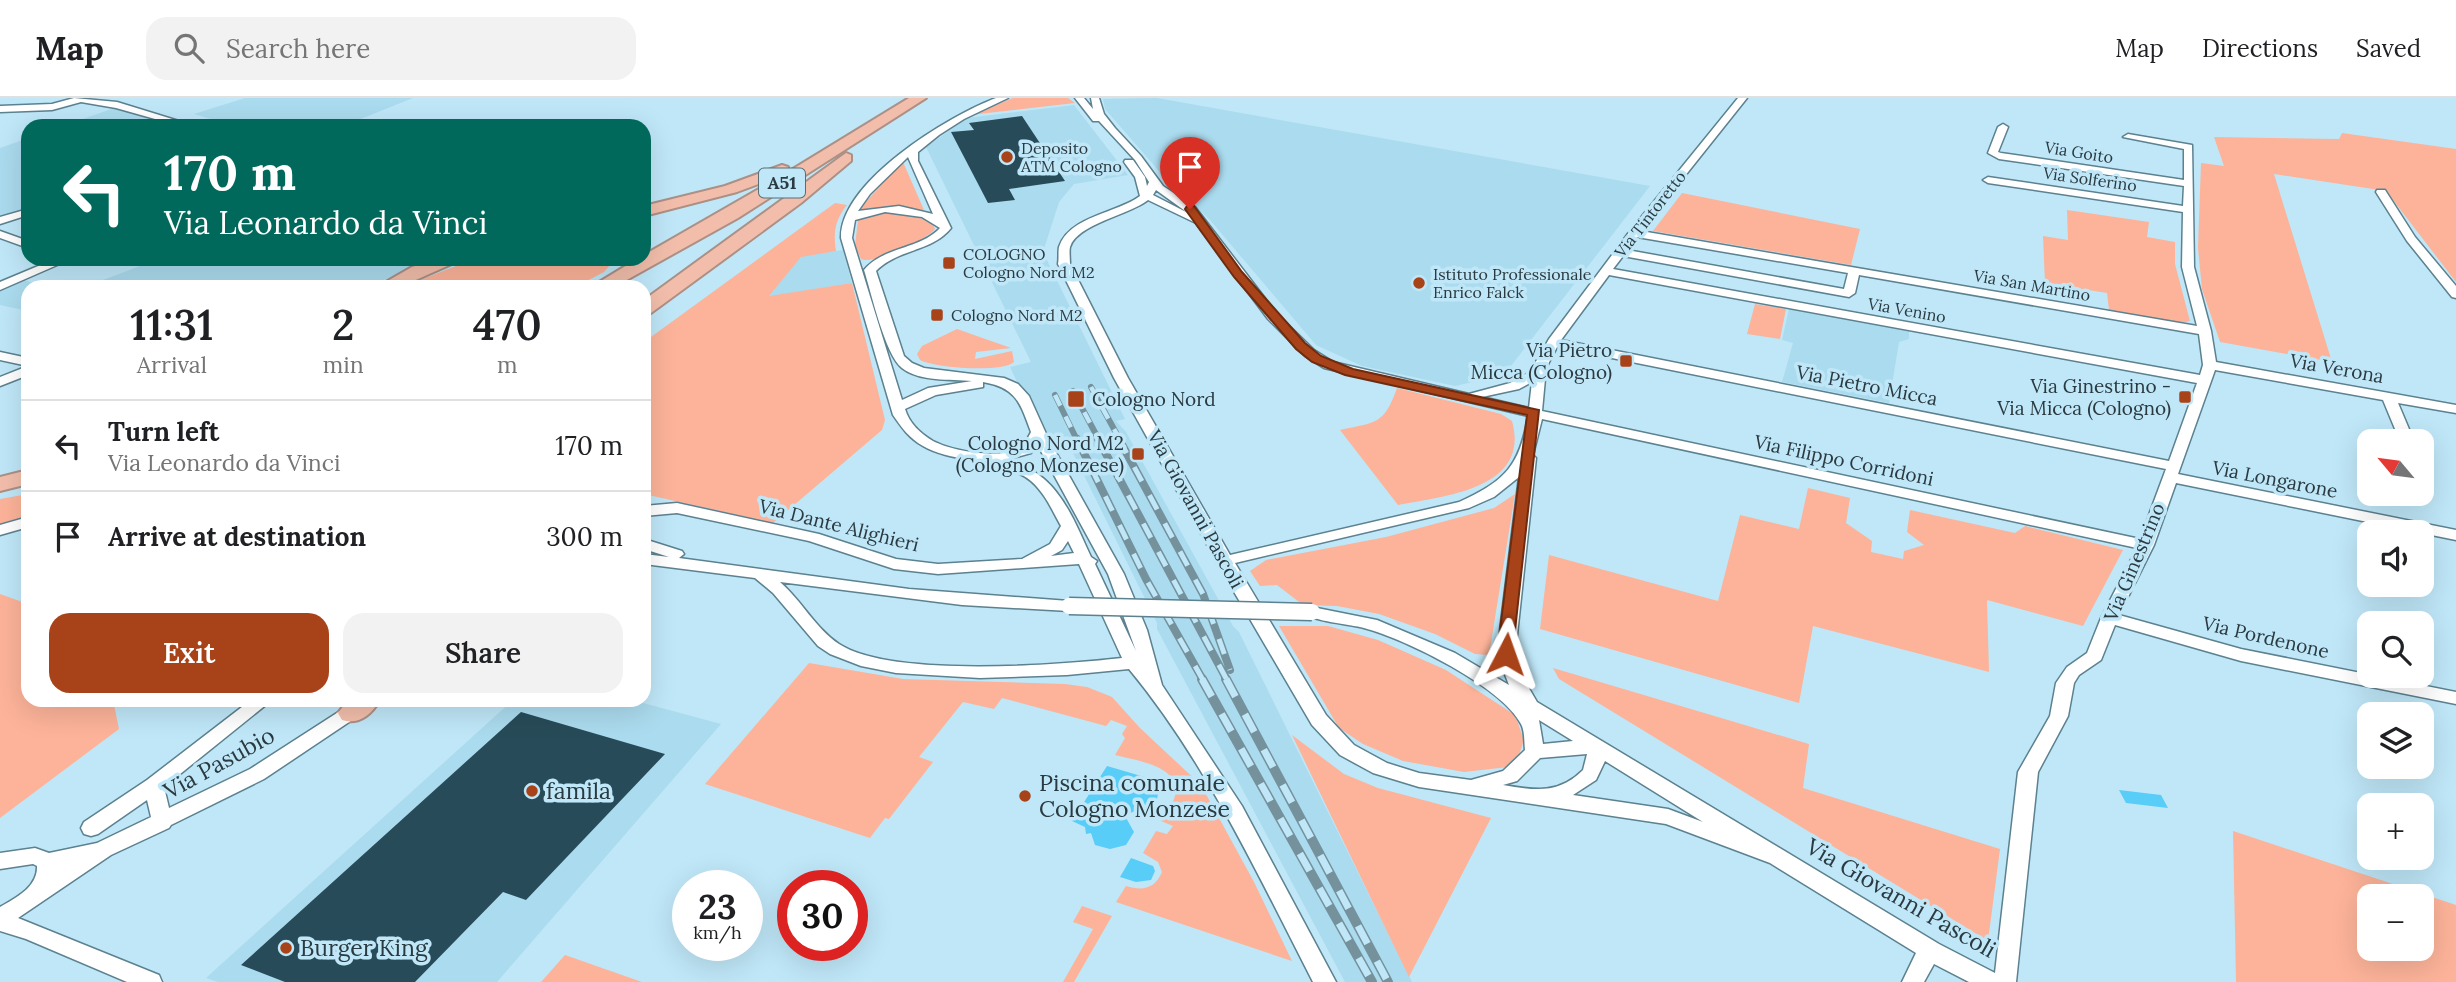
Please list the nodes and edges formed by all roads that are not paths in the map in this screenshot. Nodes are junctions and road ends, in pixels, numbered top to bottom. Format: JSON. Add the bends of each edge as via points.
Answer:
{"nodes":[{"id":1,"x":44,"y":98,"type":"edge"},
{"id":2,"x":916,"y":98,"type":"edge"},
{"id":3,"x":939,"y":98,"type":"edge"},
{"id":4,"x":1004,"y":98,"type":"edge"},
{"id":5,"x":1079,"y":98,"type":"edge"},
{"id":6,"x":1095,"y":98,"type":"edge"},
{"id":7,"x":1743,"y":98,"type":"edge"},
{"id":8,"x":80,"y":99,"type":"edge"},
{"id":9,"x":110,"y":103,"type":"junction"},
{"id":10,"x":64,"y":105,"type":"junction"},
{"id":11,"x":32,"y":106,"type":"junction"},
{"id":12,"x":0,"y":109,"type":"edge"},
{"id":13,"x":166,"y":119,"type":"edge"},
{"id":14,"x":2003,"y":127,"type":"dead end"},
{"id":15,"x":2128,"y":137,"type":"dead end"},
{"id":16,"x":919,"y":144,"type":"junction"},
{"id":17,"x":855,"y":151,"type":"junction"},
{"id":18,"x":1988,"y":180,"type":"dead end"},
{"id":19,"x":2188,"y":184,"type":"junction"},
{"id":20,"x":1147,"y":191,"type":"junction"},
{"id":21,"x":2381,"y":192,"type":"dead end"},
{"id":22,"x":1167,"y":206,"type":"junction"},
{"id":23,"x":651,"y":209,"type":"edge"},
{"id":24,"x":1121,"y":210,"type":"junction"},
{"id":25,"x":2188,"y":210,"type":"junction"},
{"id":26,"x":21,"y":214,"type":"edge"},
{"id":27,"x":849,"y":219,"type":"junction"},
{"id":28,"x":0,"y":221,"type":"edge"},
{"id":29,"x":1199,"y":223,"type":"junction"},
{"id":30,"x":946,"y":228,"type":"junction"},
{"id":31,"x":1634,"y":233,"type":"junction"},
{"id":32,"x":0,"y":234,"type":"edge"},
{"id":33,"x":1069,"y":238,"type":"junction"},
{"id":34,"x":21,"y":242,"type":"edge"},
{"id":35,"x":1620,"y":252,"type":"junction"},
{"id":36,"x":651,"y":259,"type":"edge"},
{"id":37,"x":48,"y":266,"type":"edge"},
{"id":38,"x":433,"y":266,"type":"edge"},
{"id":39,"x":624,"y":266,"type":"edge"},
{"id":40,"x":638,"y":266,"type":"edge"},
{"id":41,"x":1606,"y":271,"type":"junction"},
{"id":42,"x":1854,"y":271,"type":"junction"},
{"id":43,"x":400,"y":280,"type":"edge"},
{"id":44,"x":598,"y":280,"type":"edge"},
{"id":45,"x":613,"y":280,"type":"edge"},
{"id":46,"x":645,"y":280,"type":"edge"},
{"id":47,"x":0,"y":286,"type":"edge"},
{"id":48,"x":2456,"y":294,"type":"edge"},
{"id":49,"x":651,"y":304,"type":"edge"},
{"id":50,"x":2205,"y":331,"type":"junction"},
{"id":51,"x":1553,"y":342,"type":"junction"},
{"id":52,"x":0,"y":356,"type":"edge"},
{"id":53,"x":21,"y":360,"type":"edge"},
{"id":54,"x":2210,"y":365,"type":"junction"},
{"id":55,"x":1538,"y":372,"type":"junction"},
{"id":56,"x":21,"y":373,"type":"edge"},
{"id":57,"x":961,"y":375,"type":"junction"},
{"id":58,"x":2203,"y":380,"type":"junction"},
{"id":59,"x":0,"y":382,"type":"edge"},
{"id":60,"x":1004,"y":382,"type":"junction"},
{"id":61,"x":1457,"y":394,"type":"junction"},
{"id":62,"x":2389,"y":397,"type":"junction"},
{"id":63,"x":896,"y":402,"type":"junction"},
{"id":64,"x":2456,"y":409,"type":"edge"},
{"id":65,"x":1534,"y":413,"type":"junction"},
{"id":66,"x":2402,"y":429,"type":"edge"},
{"id":67,"x":1038,"y":433,"type":"junction"},
{"id":68,"x":1531,"y":447,"type":"junction"},
{"id":69,"x":990,"y":458,"type":"junction"},
{"id":70,"x":21,"y":465,"type":"edge"},
{"id":71,"x":0,"y":470,"type":"edge"},
{"id":72,"x":2171,"y":471,"type":"junction"},
{"id":73,"x":21,"y":479,"type":"edge"},
{"id":74,"x":21,"y":484,"type":"edge"},
{"id":75,"x":0,"y":486,"type":"edge"},
{"id":76,"x":651,"y":510,"type":"edge"},
{"id":77,"x":21,"y":524,"type":"edge"},
{"id":78,"x":1069,"y":526,"type":"junction"},
{"id":79,"x":0,"y":530,"type":"edge"},
{"id":80,"x":2456,"y":535,"type":"edge"},
{"id":81,"x":2146,"y":545,"type":"junction"},
{"id":82,"x":651,"y":546,"type":"edge"},
{"id":83,"x":1083,"y":559,"type":"junction"},
{"id":84,"x":651,"y":560,"type":"edge"},
{"id":85,"x":1224,"y":561,"type":"junction"},
{"id":86,"x":1025,"y":564,"type":"junction"},
{"id":87,"x":729,"y":568,"type":"junction"},
{"id":88,"x":1111,"y":569,"type":"junction"},
{"id":89,"x":757,"y":572,"type":"junction"},
{"id":90,"x":2109,"y":618,"type":"junction"},
{"id":91,"x":1139,"y":658,"type":"junction"},
{"id":92,"x":1493,"y":682,"type":"junction"},
{"id":93,"x":2456,"y":698,"type":"edge"},
{"id":94,"x":1529,"y":704,"type":"junction"},
{"id":95,"x":254,"y":707,"type":"edge"},
{"id":96,"x":359,"y":707,"type":"edge"},
{"id":97,"x":1597,"y":746,"type":"junction"},
{"id":98,"x":1535,"y":752,"type":"junction"},
{"id":99,"x":154,"y":785,"type":"junction"},
{"id":100,"x":1464,"y":788,"type":"junction"},
{"id":101,"x":1543,"y":799,"type":"junction"},
{"id":102,"x":162,"y":823,"type":"junction"},
{"id":103,"x":91,"y":828,"type":"dead end"},
{"id":104,"x":104,"y":849,"type":"junction"},
{"id":105,"x":1782,"y":859,"type":"junction"},
{"id":106,"x":0,"y":861,"type":"edge"},
{"id":107,"x":47,"y":862,"type":"junction"},
{"id":108,"x":30,"y":899,"type":"junction"},
{"id":109,"x":0,"y":917,"type":"edge"},
{"id":110,"x":0,"y":922,"type":"edge"},
{"id":111,"x":31,"y":931,"type":"junction"},
{"id":112,"x":1931,"y":951,"type":"junction"},
{"id":113,"x":151,"y":982,"type":"edge"},
{"id":114,"x":1325,"y":982,"type":"edge"},
{"id":115,"x":1913,"y":982,"type":"edge"},
{"id":116,"x":1993,"y":982,"type":"edge"},
{"id":117,"x":2005,"y":982,"type":"edge"}],
"edges":[{"from":1,"to":11,"type":"street"},
{"from":1,"to":12,"type":"street"},
{"from":2,"to":23,"type":"highway","via":[[793,166],[731,189]]},
{"from":2,"to":36,"type":"highway","number":"A51"},
{"from":3,"to":17,"type":"highway","number":"A51"},
{"from":4,"to":16,"type":"street","via":[[964,114]]},
{"from":5,"to":20,"type":"street"},
{"from":6,"to":20,"type":"street","via":[[1104,119],[1149,171]]},
{"from":7,"to":31,"type":"street","name":"Via Tintoretto"},
{"from":8,"to":9,"type":"street"},
{"from":8,"to":10,"type":"street"},
{"from":9,"to":10,"type":"street"},
{"from":9,"to":13,"type":"street"},
{"from":10,"to":11,"type":"street"},
{"from":11,"to":12,"type":"street"},
{"from":14,"to":19,"type":"street","name":"Via Goito","via":[[1993,153],[1999,156]]},
{"from":15,"to":19,"type":"street","via":[[2189,147]]},
{"from":16,"to":27,"type":"street","via":[[867,193]]},
{"from":16,"to":30,"type":"street","via":[[913,161]]},
{"from":17,"to":46,"type":"highway","number":"A51"},
{"from":17,"to":49,"type":"highway"},
{"from":18,"to":25,"type":"street","name":"Via Solferino"},
{"from":19,"to":25,"type":"street"},
{"from":20,"to":22,"type":"street"},
{"from":20,"to":24,"type":"street"},
{"from":20,"to":29,"type":"street","via":[[1172,194]]},
{"from":20,"to":33,"type":"street"},
{"from":21,"to":48,"type":"street","via":[[2411,239]]},
{"from":22,"to":24,"type":"street"},
{"from":22,"to":29,"type":"street"},
{"from":24,"to":33,"type":"street"},
{"from":25,"to":50,"type":"street","via":[[2188,267]]},
{"from":26,"to":28,"type":"street"},
{"from":27,"to":30,"type":"street","via":[[873,211],[907,210],[933,217]]},
{"from":27,"to":63,"type":"street","via":[[846,237],[854,270]]},
{"from":29,"to":61,"type":"street","via":[[1308,354],[1349,372]]},
{"from":30,"to":57,"type":"street","via":[[938,236],[881,260],[869,273],[901,361],[921,372]]},
{"from":31,"to":35,"type":"street","name":"Via Tintoretto"},
{"from":31,"to":42,"type":"street","name":"Via San Martino"},
{"from":32,"to":34,"type":"street"},
{"from":33,"to":85,"type":"street","name":"Via Giovanni Pascoli","via":[[1062,255],[1075,287]]},
{"from":35,"to":41,"type":"street","name":"Via Tintoretto"},
{"from":35,"to":42,"type":"street","via":[[1849,293]]},
{"from":37,"to":47,"type":"street"},
{"from":38,"to":43,"type":"highway"},
{"from":39,"to":44,"type":"highway"},
{"from":40,"to":45,"type":"highway","number":"A51"},
{"from":41,"to":51,"type":"street","name":"Via Tintoretto"},
{"from":41,"to":58,"type":"street","name":"Via Venino"},
{"from":42,"to":50,"type":"street","name":"Via San Martino"},
{"from":50,"to":54,"type":"street"},
{"from":51,"to":55,"type":"street","name":"Via Tintoretto"},
{"from":51,"to":72,"type":"street","name":"Via Pietro Micca"},
{"from":52,"to":53,"type":"street"},
{"from":54,"to":58,"type":"street","name":"Via Ginestrino"},
{"from":54,"to":62,"type":"street","name":"Via Verona"},
{"from":55,"to":61,"type":"street","via":[[1500,390]]},
{"from":55,"to":65,"type":"street","name":"Via Tintoretto"},
{"from":56,"to":59,"type":"street"},
{"from":57,"to":60,"type":"street"},
{"from":57,"to":63,"type":"street","via":[[918,386]]},
{"from":58,"to":72,"type":"street","name":"Via Ginestrino"},
{"from":60,"to":63,"type":"street","via":[[933,391]]},
{"from":60,"to":67,"type":"street","via":[[1021,394]]},
{"from":61,"to":65,"type":"street","name":"Via Filippo Corridoni"},
{"from":62,"to":64,"type":"street","name":"Via Verona"},
{"from":62,"to":66,"type":"street"},
{"from":63,"to":69,"type":"street","via":[[906,425],[930,445]]},
{"from":65,"to":68,"type":"street","name":"Via Tintoretto"},
{"from":65,"to":81,"type":"street","name":"Via Filippo Corridoni"},
{"from":67,"to":69,"type":"street","via":[[1026,450]]},
{"from":67,"to":88,"type":"street","via":[[1067,479]]},
{"from":68,"to":85,"type":"street","name":"Via Tintoretto","via":[[1512,479],[1477,501]]},
{"from":68,"to":94,"type":"street","name":"Via Tintoretto","via":[[1506,645],[1509,668]]},
{"from":69,"to":78,"type":"street","via":[[1041,480]]},
{"from":70,"to":71,"type":"highway"},
{"from":72,"to":80,"type":"street","name":"Via Longarone"},
{"from":72,"to":81,"type":"street","name":"Via Ginestrino"},
{"from":73,"to":75,"type":"highway"},
{"from":74,"to":75,"type":"highway"},
{"from":76,"to":86,"type":"street","name":"Via Dante Alighieri","via":[[677,508],[813,537],[909,566],[953,569]]},
{"from":77,"to":79,"type":"street"},
{"from":78,"to":83,"type":"street"},
{"from":78,"to":86,"type":"street","name":"Via Dante Alighieri","via":[[1049,552]]},
{"from":81,"to":90,"type":"street","name":"Via Ginestrino"},
{"from":82,"to":87,"type":"street","name":"Via Giovanni Pascoli"},
{"from":83,"to":86,"type":"street","name":"Via Dante Alighieri"},
{"from":83,"to":88,"type":"street","name":"Via Dante Alighieri"},
{"from":83,"to":91,"type":"street"},
{"from":84,"to":87,"type":"street","name":"Via Giovanni Pascoli"},
{"from":85,"to":100,"type":"street","name":"Via Giovanni Pascoli","via":[[1336,740],[1363,760],[1396,774]]},
{"from":87,"to":89,"type":"street","name":"Via Giovanni Pascoli"},
{"from":88,"to":91,"type":"street","via":[[1136,621]]},
{"from":89,"to":91,"type":"street","via":[[777,586],[817,636],[865,662],[901,668],[1070,671]]},
{"from":89,"to":92,"type":"street","name":"Via Giovanni Pascoli","bridge":true,"via":[[925,597],[1312,612],[1360,620],[1399,634]]},
{"from":90,"to":93,"type":"street","name":"Via Pordenone","via":[[2241,655]]},
{"from":90,"to":117,"type":"street","name":"Via Ginestrino","via":[[2095,656],[2073,671],[2065,683],[2059,716],[2028,772]]},
{"from":91,"to":114,"type":"street","via":[[1235,811]]},
{"from":92,"to":94,"type":"street","name":"Via Giovanni Pascoli"},
{"from":92,"to":98,"type":"street","via":[[1531,723]]},
{"from":94,"to":97,"type":"street","name":"Via Giovanni Pascoli"},
{"from":95,"to":99,"type":"street","name":"Via Pasubio"},
{"from":96,"to":102,"type":"street","name":"Via Pasubio","via":[[257,775]]},
{"from":97,"to":98,"type":"street"},
{"from":97,"to":101,"type":"street","name":"Via Giovanni Pascoli","via":[[1598,763],[1589,778]]},
{"from":97,"to":105,"type":"street","name":"Via Giovanni Pascoli"},
{"from":98,"to":100,"type":"street","via":[[1510,776]]},
{"from":99,"to":102,"type":"street","name":"Via Pasubio"},
{"from":99,"to":103,"type":"street","name":"Via Pasubio"},
{"from":100,"to":101,"type":"street","name":"Via Giovanni Pascoli"},
{"from":101,"to":105,"type":"street","name":"Via Giovanni Pascoli","via":[[1668,817]]},
{"from":102,"to":104,"type":"street","name":"Via Pasubio"},
{"from":104,"to":107,"type":"street","name":"Via Pasubio"},
{"from":104,"to":108,"type":"street","name":"Via Pasubio"},
{"from":105,"to":112,"type":"street","name":"Via Giovanni Pascoli"},
{"from":106,"to":107,"type":"street","name":"Via Pasubio","via":[[36,856]]},
{"from":107,"to":108,"type":"street","via":[[50,871],[45,884]]},
{"from":108,"to":109,"type":"street","name":"Via Pasubio"},
{"from":108,"to":111,"type":"street"},
{"from":110,"to":111,"type":"street"},
{"from":111,"to":113,"type":"street"},
{"from":112,"to":115,"type":"street"},
{"from":112,"to":116,"type":"street","name":"Via Giovanni Pascoli"}]}
